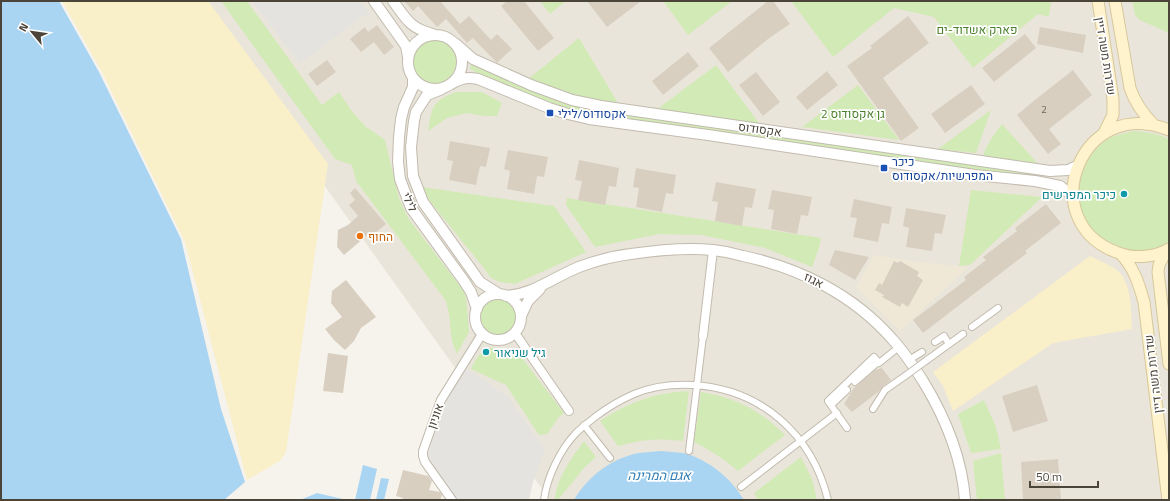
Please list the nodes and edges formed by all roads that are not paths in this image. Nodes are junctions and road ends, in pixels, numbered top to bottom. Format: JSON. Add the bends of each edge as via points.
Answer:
{"nodes":[{"id":1,"x":374,"y":1,"type":"edge"},
{"id":2,"x":393,"y":1,"type":"edge"},
{"id":3,"x":1098,"y":1,"type":"edge"},
{"id":4,"x":1115,"y":1,"type":"edge"},
{"id":5,"x":433,"y":34,"type":"junction"},
{"id":6,"x":456,"y":44,"type":"junction"},
{"id":7,"x":408,"y":57,"type":"junction"},
{"id":8,"x":413,"y":79,"type":"junction"},
{"id":9,"x":447,"y":86,"type":"junction"},
{"id":10,"x":1154,"y":125,"type":"junction"},
{"id":11,"x":1169,"y":130,"type":"edge"},
{"id":12,"x":1104,"y":133,"type":"junction"},
{"id":13,"x":1077,"y":166,"type":"junction"},
{"id":14,"x":1073,"y":196,"type":"junction"},
{"id":15,"x":713,"y":250,"type":"junction"},
{"id":16,"x":1167,"y":250,"type":"edge"},
{"id":17,"x":1122,"y":254,"type":"junction"},
{"id":18,"x":546,"y":284,"type":"junction"},
{"id":19,"x":503,"y":295,"type":"junction"},
{"id":20,"x":998,"y":308,"type":"dead end"},
{"id":21,"x":476,"y":309,"type":"junction"},
{"id":22,"x":521,"y":316,"type":"junction"},
{"id":23,"x":972,"y":327,"type":"dead end"},
{"id":24,"x":515,"y":333,"type":"junction"},
{"id":25,"x":482,"y":334,"type":"junction"},
{"id":26,"x":963,"y":334,"type":"dead end"},
{"id":27,"x":703,"y":336,"type":"joint"},
{"id":28,"x":935,"y":342,"type":"dead end"},
{"id":29,"x":949,"y":344,"type":"junction"},
{"id":30,"x":899,"y":347,"type":"junction"},
{"id":31,"x":922,"y":352,"type":"dead end"},
{"id":32,"x":909,"y":360,"type":"junction"},
{"id":33,"x":878,"y":362,"type":"junction"},
{"id":34,"x":1169,"y":364,"type":"edge"},
{"id":35,"x":855,"y":382,"type":"dead end"},
{"id":36,"x":697,"y":386,"type":"junction"},
{"id":37,"x":847,"y":390,"type":"dead end"},
{"id":38,"x":831,"y":405,"type":"junction"},
{"id":39,"x":873,"y":409,"type":"dead end"},
{"id":40,"x":569,"y":411,"type":"dead end"},
{"id":41,"x":837,"y":413,"type":"junction"},
{"id":42,"x":584,"y":425,"type":"junction"},
{"id":43,"x":847,"y":428,"type":"dead end"},
{"id":44,"x":800,"y":441,"type":"junction"},
{"id":45,"x":689,"y":451,"type":"dead end"},
{"id":46,"x":610,"y":458,"type":"dead end"},
{"id":47,"x":741,"y":487,"type":"dead end"},
{"id":48,"x":452,"y":500,"type":"edge"},
{"id":49,"x":544,"y":500,"type":"edge"},
{"id":50,"x":828,"y":500,"type":"edge"},
{"id":51,"x":964,"y":500,"type":"edge"},
{"id":52,"x":1168,"y":500,"type":"edge"}],
"edges":[{"from":1,"to":7,"type":"street","via":[[406,46]]},
{"from":2,"to":5,"type":"street","via":[[410,23],[420,31]]},
{"from":3,"to":12,"type":"main road","name":"שדרות משה דיין","via":[[1113,99],[1113,115]]},
{"from":4,"to":10,"type":"main road","name":"שדרות משה דיין","via":[[1130,88],[1140,110]]},
{"from":5,"to":6,"type":"street","via":[[450,38]]},
{"from":5,"to":7,"type":"street","via":[[416,41]]},
{"from":6,"to":9,"type":"street","via":[[463,60],[458,77]]},
{"from":6,"to":13,"type":"street","name":"אקסודוס","via":[[473,59],[531,85],[572,100],[601,106],[1050,171],[1068,170]]},
{"from":7,"to":8,"type":"street","via":[[407,65]]},
{"from":8,"to":9,"type":"street","via":[[426,88]]},
{"from":8,"to":21,"type":"street","name":"לילי","via":[[401,119],[398,162],[400,179],[411,208],[471,292]]},
{"from":9,"to":14,"type":"street","name":"אקסודוס","via":[[466,77],[478,79],[550,108],[589,119],[975,175],[1035,181],[1060,186]]},
{"from":9,"to":19,"type":"street","name":"לילי","via":[[427,95],[416,112],[411,147],[413,176],[423,202],[480,282]]},
{"from":10,"to":11,"type":"main road"},
{"from":10,"to":12,"type":"main road","via":[[1137,123],[1120,126]]},
{"from":12,"to":13,"type":"main road","via":[[1093,142]]},
{"from":13,"to":14,"type":"main road"},
{"from":14,"to":17,"type":"main road","via":[[1075,209],[1088,232],[1095,240]]},
{"from":15,"to":18,"type":"street","name":"אגוז","via":[[653,251],[606,259],[578,268]]},
{"from":15,"to":27,"type":"street"},
{"from":15,"to":30,"type":"street","name":"אגוז","via":[[772,262],[812,278],[859,308]]},
{"from":16,"to":17,"type":"main road","via":[[1144,256]]},
{"from":16,"to":34,"type":"main road","name":"שדרות משה דיין","via":[[1158,272]]},
{"from":17,"to":52,"type":"main road","name":"שדרות משה דיין","via":[[1134,272],[1144,302]]},
{"from":18,"to":19,"type":"street","name":"אגוז","via":[[517,295]]},
{"from":18,"to":22,"type":"street","name":"אגוז","via":[[532,297]]},
{"from":19,"to":21,"type":"street","via":[[485,298]]},
{"from":19,"to":22,"type":"street","via":[[516,304]]},
{"from":20,"to":23,"type":"street"},
{"from":21,"to":25,"type":"street","via":[[475,322]]},
{"from":22,"to":24,"type":"street"},
{"from":24,"to":25,"type":"street","via":[[503,340],[488,338]]},
{"from":24,"to":40,"type":"street"},
{"from":25,"to":48,"type":"street","name":"אוניון","via":[[441,400],[423,451],[425,462]]},
{"from":26,"to":29,"type":"street"},
{"from":27,"to":36,"type":"street"},
{"from":28,"to":29,"type":"street","via":[[944,336]]},
{"from":29,"to":39,"type":"street","bridge":true,"via":[[886,390]]},
{"from":30,"to":32,"type":"street","name":"אגוז"},
{"from":30,"to":33,"type":"street"},
{"from":31,"to":32,"type":"street"},
{"from":32,"to":51,"type":"street","name":"אגוז","via":[[943,417],[959,461]]},
{"from":33,"to":35,"type":"street"},
{"from":33,"to":38,"type":"street","via":[[874,357],[828,401]]},
{"from":36,"to":42,"type":"street","via":[[661,386],[634,394]]},
{"from":36,"to":44,"type":"street","via":[[722,388],[754,401],[781,420]]},
{"from":36,"to":45,"type":"street"},
{"from":37,"to":38,"type":"street"},
{"from":38,"to":41,"type":"street"},
{"from":41,"to":43,"type":"street"},
{"from":41,"to":44,"type":"street"},
{"from":42,"to":46,"type":"street"},
{"from":42,"to":49,"type":"street","via":[[564,448],[552,473]]},
{"from":44,"to":47,"type":"street"},
{"from":44,"to":50,"type":"street","via":[[817,468]]}]}
